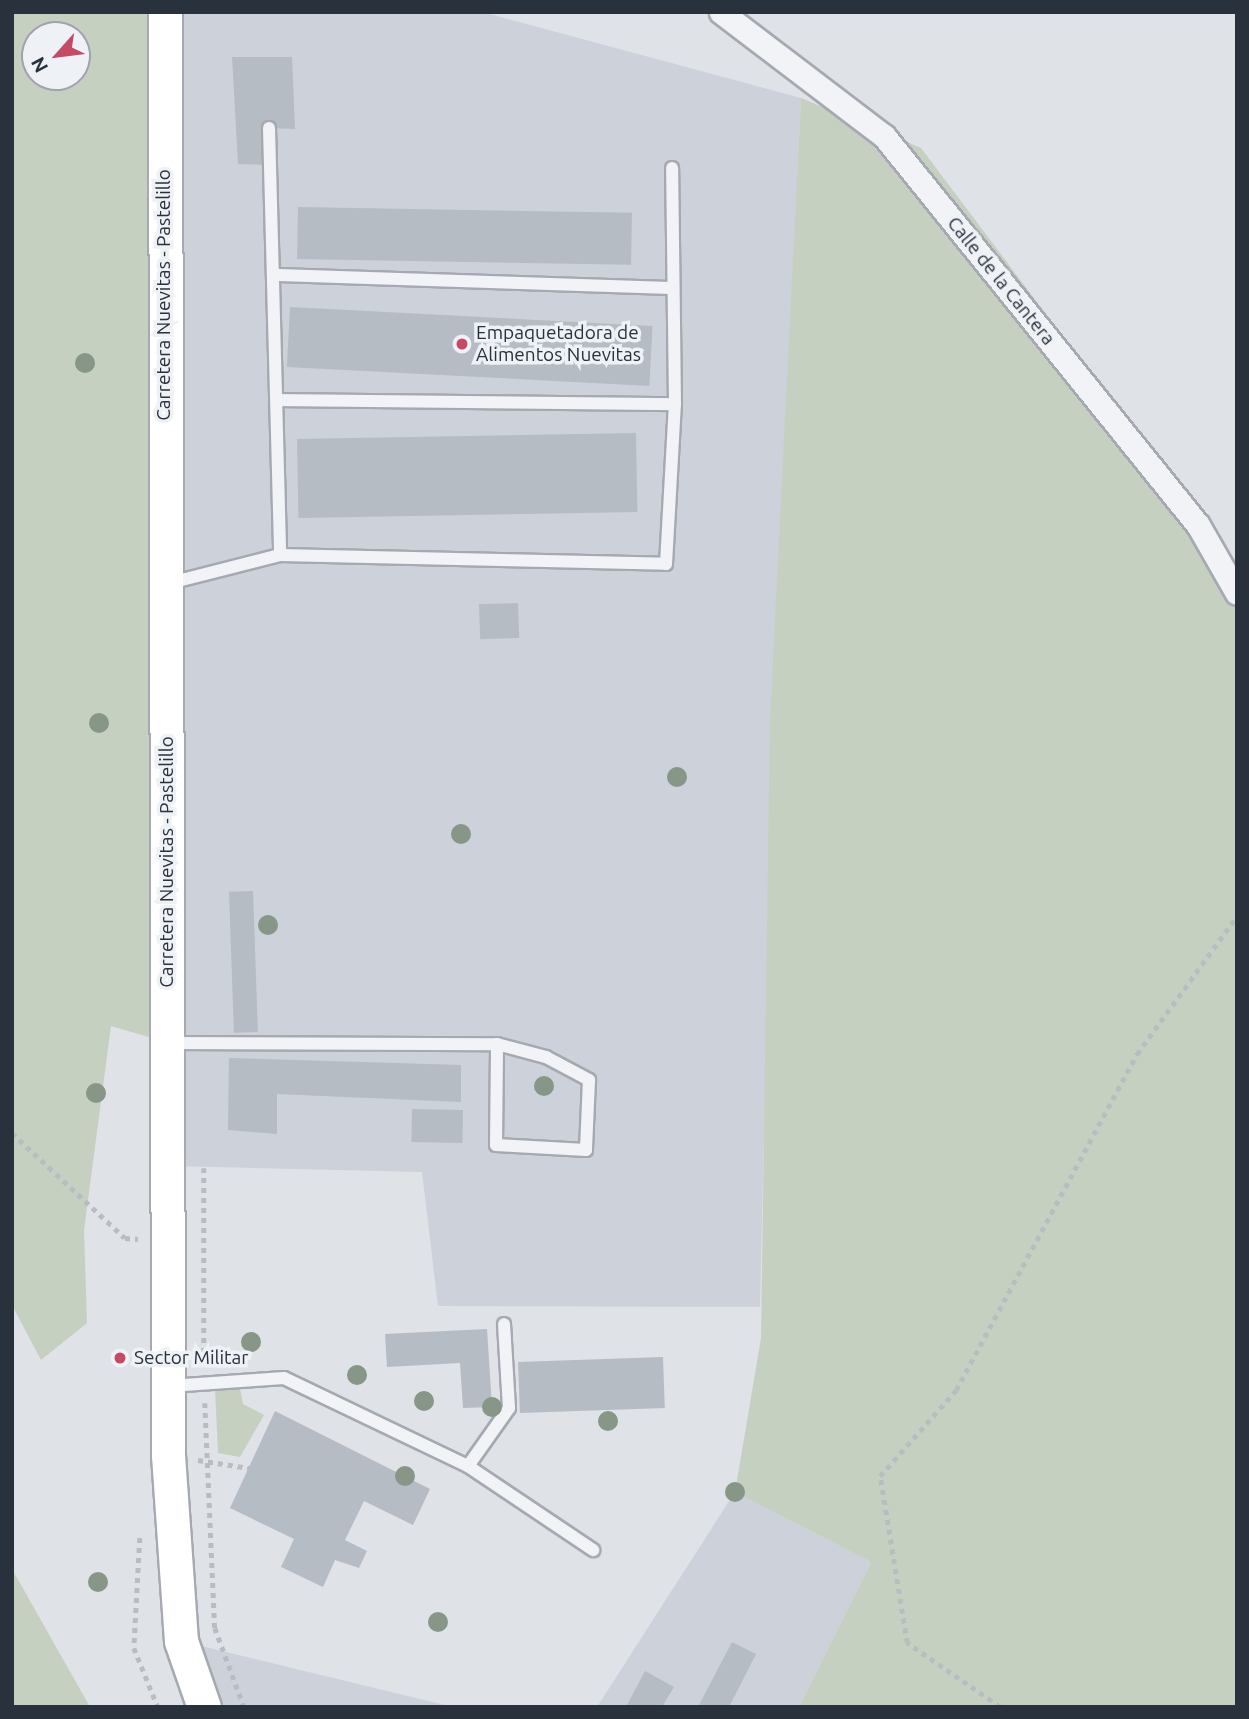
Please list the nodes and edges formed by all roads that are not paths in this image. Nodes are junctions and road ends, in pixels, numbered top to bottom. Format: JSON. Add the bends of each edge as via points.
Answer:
{"nodes":[{"id":1,"x":165,"y":12,"type":"edge"},
{"id":2,"x":721,"y":12,"type":"edge"},
{"id":3,"x":269,"y":128,"type":"dead end"},
{"id":4,"x":671,"y":168,"type":"dead end"},
{"id":5,"x":277,"y":275,"type":"junction"},
{"id":6,"x":672,"y":288,"type":"junction"},
{"id":7,"x":280,"y":400,"type":"junction"},
{"id":8,"x":675,"y":404,"type":"junction"},
{"id":9,"x":280,"y":555,"type":"junction"},
{"id":10,"x":166,"y":584,"type":"junction"},
{"id":11,"x":1237,"y":593,"type":"edge"},
{"id":12,"x":169,"y":1043,"type":"junction"},
{"id":13,"x":497,"y":1044,"type":"junction"},
{"id":14,"x":504,"y":1324,"type":"dead end"},
{"id":15,"x":169,"y":1386,"type":"junction"},
{"id":16,"x":468,"y":1466,"type":"junction"},
{"id":17,"x":593,"y":1550,"type":"dead end"},
{"id":18,"x":204,"y":1707,"type":"edge"}],
"edges":[{"from":1,"to":10,"type":"main road","name":"Carretera Nuevitas - Pastelillo"},
{"from":2,"to":11,"type":"street","name":"Calle de la Cantera","via":[[884,136],[1198,525]]},
{"from":3,"to":5,"type":"lane"},
{"from":4,"to":6,"type":"lane"},
{"from":5,"to":6,"type":"lane"},
{"from":5,"to":7,"type":"lane"},
{"from":6,"to":8,"type":"lane"},
{"from":7,"to":8,"type":"lane"},
{"from":7,"to":9,"type":"lane"},
{"from":8,"to":9,"type":"lane","via":[[666,564]]},
{"from":9,"to":10,"type":"lane"},
{"from":10,"to":12,"type":"main road","name":"Carretera Nuevitas - Pastelillo"},
{"from":12,"to":13,"type":"lane"},
{"from":12,"to":15,"type":"main road","name":"Carretera Nuevitas - Pastelillo"},
{"from":13,"to":13,"type":"lane","via":[[546,1057],[589,1080],[586,1150],[496,1146]]},
{"from":14,"to":16,"type":"lane","via":[[509,1408]]},
{"from":15,"to":16,"type":"lane","via":[[204,1380],[284,1378]]},
{"from":15,"to":18,"type":"main road","name":"Carretera Nuevitas - Pastelillo","via":[[168,1455],[181,1641]]},
{"from":16,"to":17,"type":"lane"}]}
